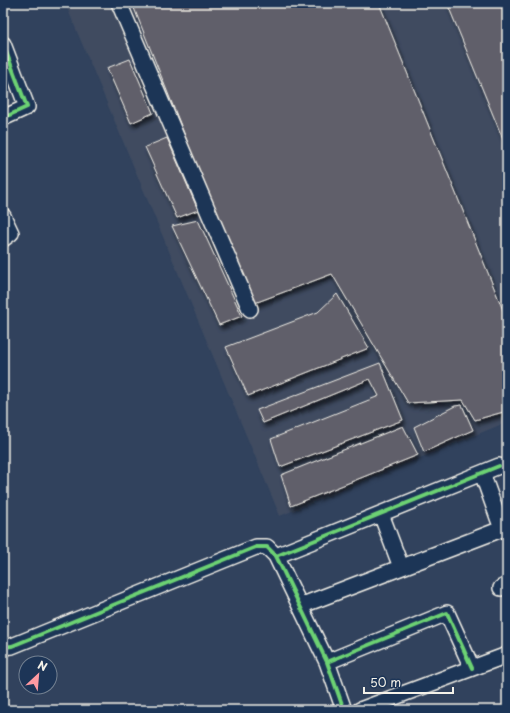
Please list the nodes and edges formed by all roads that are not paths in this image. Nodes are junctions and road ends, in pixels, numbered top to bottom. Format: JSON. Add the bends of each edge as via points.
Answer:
{"nodes":[{"id":1,"x":119,"y":3,"type":"edge"},
{"id":2,"x":3,"y":44,"type":"edge"},
{"id":3,"x":3,"y":118,"type":"edge"},
{"id":4,"x":3,"y":216,"type":"edge"},
{"id":5,"x":3,"y":239,"type":"edge"},
{"id":6,"x":250,"y":309,"type":"dead end"},
{"id":7,"x":499,"y":466,"type":"dead end"},
{"id":8,"x":482,"y":473,"type":"junction"},
{"id":9,"x":381,"y":514,"type":"junction"},
{"id":10,"x":504,"y":528,"type":"edge"},
{"id":11,"x":276,"y":556,"type":"junction"},
{"id":12,"x":401,"y":567,"type":"junction"},
{"id":13,"x":300,"y":606,"type":"junction"},
{"id":14,"x":3,"y":647,"type":"edge"},
{"id":15,"x":507,"y":655,"type":"edge"},
{"id":16,"x":327,"y":662,"type":"junction"},
{"id":17,"x":472,"y":668,"type":"junction"},
{"id":18,"x":344,"y":710,"type":"edge"},
{"id":19,"x":360,"y":710,"type":"edge"}],
"edges":[{"from":1,"to":6,"type":"street"},
{"from":2,"to":3,"type":"street","via":[[27,106]]},
{"from":4,"to":5,"type":"street","via":[[11,233]]},
{"from":7,"to":8,"type":"street"},
{"from":8,"to":9,"type":"street"},
{"from":8,"to":10,"type":"street"},
{"from":9,"to":11,"type":"street"},
{"from":9,"to":12,"type":"street"},
{"from":10,"to":12,"type":"street"},
{"from":11,"to":13,"type":"street"},
{"from":11,"to":14,"type":"street","via":[[267,547],[256,547],[12,646]]},
{"from":12,"to":13,"type":"street"},
{"from":13,"to":16,"type":"street"},
{"from":15,"to":17,"type":"street"},
{"from":16,"to":17,"type":"street","via":[[447,613]]},
{"from":16,"to":18,"type":"street"},
{"from":17,"to":19,"type":"street"}]}
